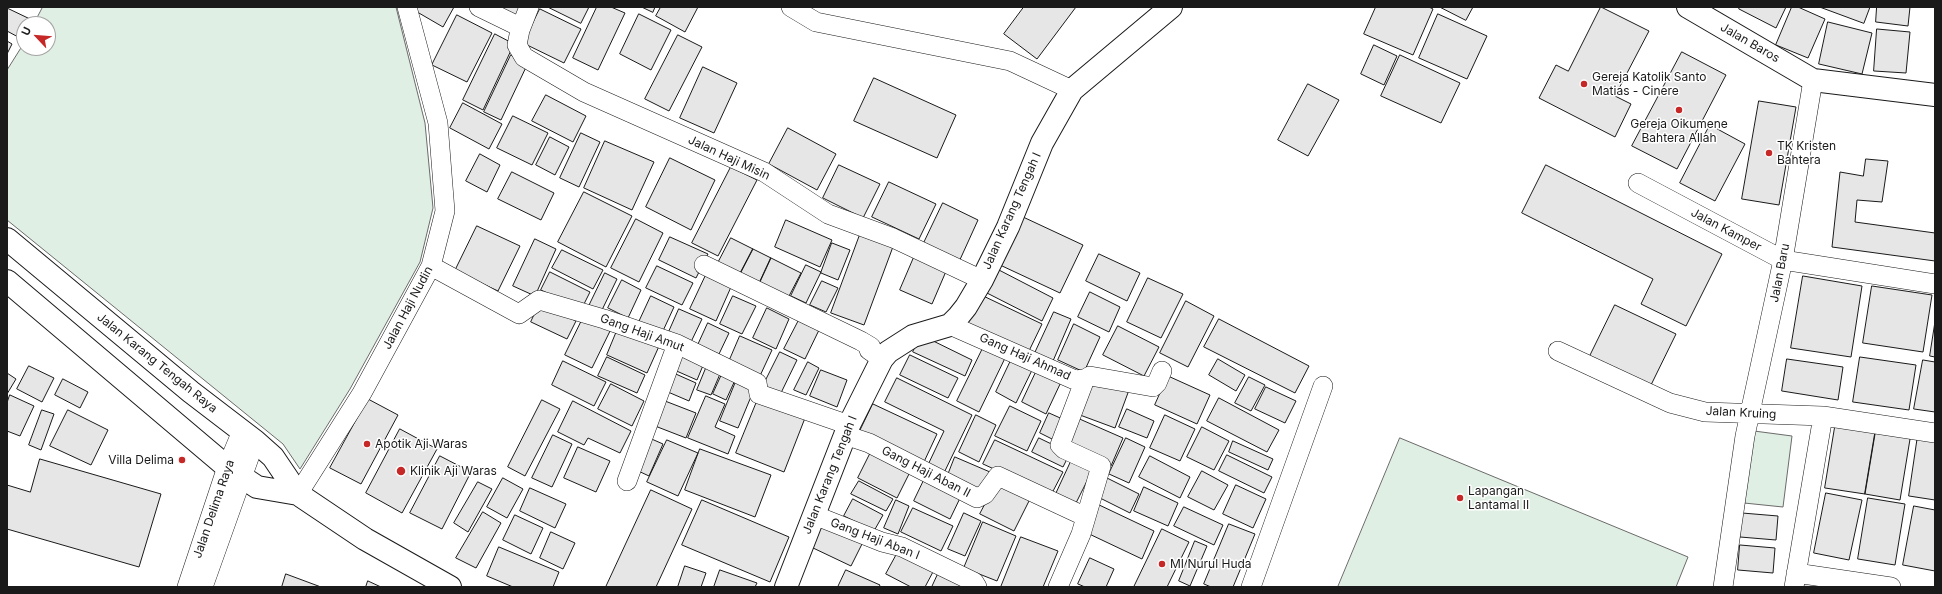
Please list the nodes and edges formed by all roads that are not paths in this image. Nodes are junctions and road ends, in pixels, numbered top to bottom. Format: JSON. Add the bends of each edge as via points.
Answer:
{"nodes":[{"id":1,"x":407,"y":7,"type":"edge"},
{"id":2,"x":479,"y":7,"type":"edge"},
{"id":3,"x":529,"y":7,"type":"edge"},
{"id":4,"x":791,"y":7,"type":"edge"},
{"id":5,"x":1172,"y":7,"type":"edge"},
{"id":6,"x":1688,"y":7,"type":"edge"},
{"id":7,"x":520,"y":30,"type":"junction"},
{"id":8,"x":1813,"y":80,"type":"junction"},
{"id":9,"x":1072,"y":90,"type":"junction"},
{"id":10,"x":1935,"y":95,"type":"edge"},
{"id":11,"x":1638,"y":183,"type":"dead end"},
{"id":12,"x":7,"y":239,"type":"edge"},
{"id":13,"x":1783,"y":260,"type":"junction"},
{"id":14,"x":704,"y":265,"type":"dead end"},
{"id":15,"x":432,"y":266,"type":"junction"},
{"id":16,"x":982,"y":280,"type":"junction"},
{"id":17,"x":7,"y":281,"type":"edge"},
{"id":18,"x":1935,"y":284,"type":"edge"},
{"id":19,"x":950,"y":324,"type":"junction"},
{"id":20,"x":676,"y":344,"type":"junction"},
{"id":21,"x":1558,"y":351,"type":"dead end"},
{"id":22,"x":882,"y":359,"type":"junction"},
{"id":23,"x":1162,"y":371,"type":"dead end"},
{"id":24,"x":1085,"y":379,"type":"junction"},
{"id":25,"x":1324,"y":386,"type":"dead end"},
{"id":26,"x":1750,"y":415,"type":"junction"},
{"id":27,"x":1823,"y":416,"type":"junction"},
{"id":28,"x":847,"y":430,"type":"junction"},
{"id":29,"x":1935,"y":433,"type":"edge"},
{"id":30,"x":248,"y":436,"type":"junction"},
{"id":31,"x":234,"y":472,"type":"junction"},
{"id":32,"x":627,"y":481,"type":"dead end"},
{"id":33,"x":298,"y":494,"type":"junction"},
{"id":34,"x":814,"y":515,"type":"junction"},
{"id":35,"x":1086,"y":517,"type":"junction"},
{"id":36,"x":1795,"y":580,"type":"edge"},
{"id":37,"x":187,"y":587,"type":"edge"},
{"id":38,"x":203,"y":587,"type":"edge"},
{"id":39,"x":450,"y":587,"type":"edge"},
{"id":40,"x":786,"y":587,"type":"edge"},
{"id":41,"x":977,"y":587,"type":"edge"},
{"id":42,"x":1058,"y":587,"type":"edge"},
{"id":43,"x":1251,"y":587,"type":"edge"},
{"id":44,"x":1723,"y":587,"type":"edge"},
{"id":45,"x":1891,"y":587,"type":"edge"}],
"edges":[{"from":1,"to":15,"type":"street","name":"Jalan Haji Nudin","via":[[438,123],[445,211]]},
{"from":2,"to":7,"type":"street","via":[[516,25]]},
{"from":3,"to":7,"type":"street"},
{"from":4,"to":9,"type":"street","via":[[816,22],[1010,61]]},
{"from":5,"to":9,"type":"street","name":"Jalan Karang Tengah I"},
{"from":6,"to":8,"type":"street","name":"Jalan Baros"},
{"from":7,"to":16,"type":"street","name":"Jalan Haji Misin","via":[[518,45],[524,57],[584,92],[764,172],[828,214],[893,238]]},
{"from":8,"to":10,"type":"street"},
{"from":8,"to":13,"type":"street","name":"Jalan Baru"},
{"from":9,"to":16,"type":"street","name":"Jalan Karang Tengah I","via":[[1042,143],[1008,227]]},
{"from":11,"to":13,"type":"street","name":"Jalan Kamper"},
{"from":12,"to":30,"type":"street","name":"Jalan Karang Tengah Raya","via":[[191,392]]},
{"from":13,"to":18,"type":"street","name":"Jalan Kamper"},
{"from":13,"to":26,"type":"street","name":"Jalan Baru"},
{"from":14,"to":22,"type":"street","via":[[861,341]]},
{"from":15,"to":20,"type":"street","name":"Gang Haji Amut","via":[[519,314],[539,300]]},
{"from":15,"to":33,"type":"street","name":"Jalan Haji Nudin","via":[[362,392]]},
{"from":16,"to":19,"type":"street","name":"Jalan Karang Tengah I","via":[[966,308]]},
{"from":17,"to":31,"type":"street","name":"Jalan Karang Tengah Raya"},
{"from":19,"to":22,"type":"street","name":"Jalan Karang Tengah I","via":[[913,336],[888,352]]},
{"from":19,"to":24,"type":"street","name":"Gang Haji Ahmad","via":[[1075,380]]},
{"from":20,"to":28,"type":"street","name":"Gang Haji Amut","via":[[757,383],[759,394]]},
{"from":20,"to":32,"type":"street"},
{"from":21,"to":26,"type":"street","name":"Jalan Kruing","via":[[1670,403],[1705,412]]},
{"from":22,"to":28,"type":"street","name":"Jalan Karang Tengah I"},
{"from":23,"to":24,"type":"street","name":"Gang Haji Ahmad","via":[[1153,387],[1090,376]]},
{"from":24,"to":35,"type":"street","via":[[1060,445],[1101,466]]},
{"from":25,"to":43,"type":"street"},
{"from":26,"to":27,"type":"street","name":"Jalan Kruing"},
{"from":26,"to":44,"type":"street","name":"Jalan Baru"},
{"from":27,"to":29,"type":"street","name":"Jalan Kruing"},
{"from":27,"to":36,"type":"street"},
{"from":28,"to":34,"type":"street","name":"Jalan Karang Tengah I"},
{"from":28,"to":35,"type":"street","name":"Gang Haji Aban II","via":[[977,498],[986,494],[998,476]]},
{"from":30,"to":31,"type":"street","name":"Jalan Delima Raya"},
{"from":30,"to":33,"type":"street","name":"Jalan Karang Tengah Raya","via":[[273,457]]},
{"from":31,"to":33,"type":"street","name":"Jalan Karang Tengah Raya","via":[[257,487]]},
{"from":31,"to":37,"type":"street","name":"Jalan Delima Raya"},
{"from":31,"to":38,"type":"street","name":"Jalan Delima Raya"},
{"from":33,"to":39,"type":"street","name":"Jalan Karang Tengah Raya","via":[[365,539]]},
{"from":34,"to":40,"type":"street","name":"Jalan Karang Tengah I"},
{"from":34,"to":41,"type":"street","name":"Gang Haji Aban I","via":[[882,542],[902,547],[974,582]]},
{"from":35,"to":42,"type":"street"},
{"from":36,"to":45,"type":"street"}]}
